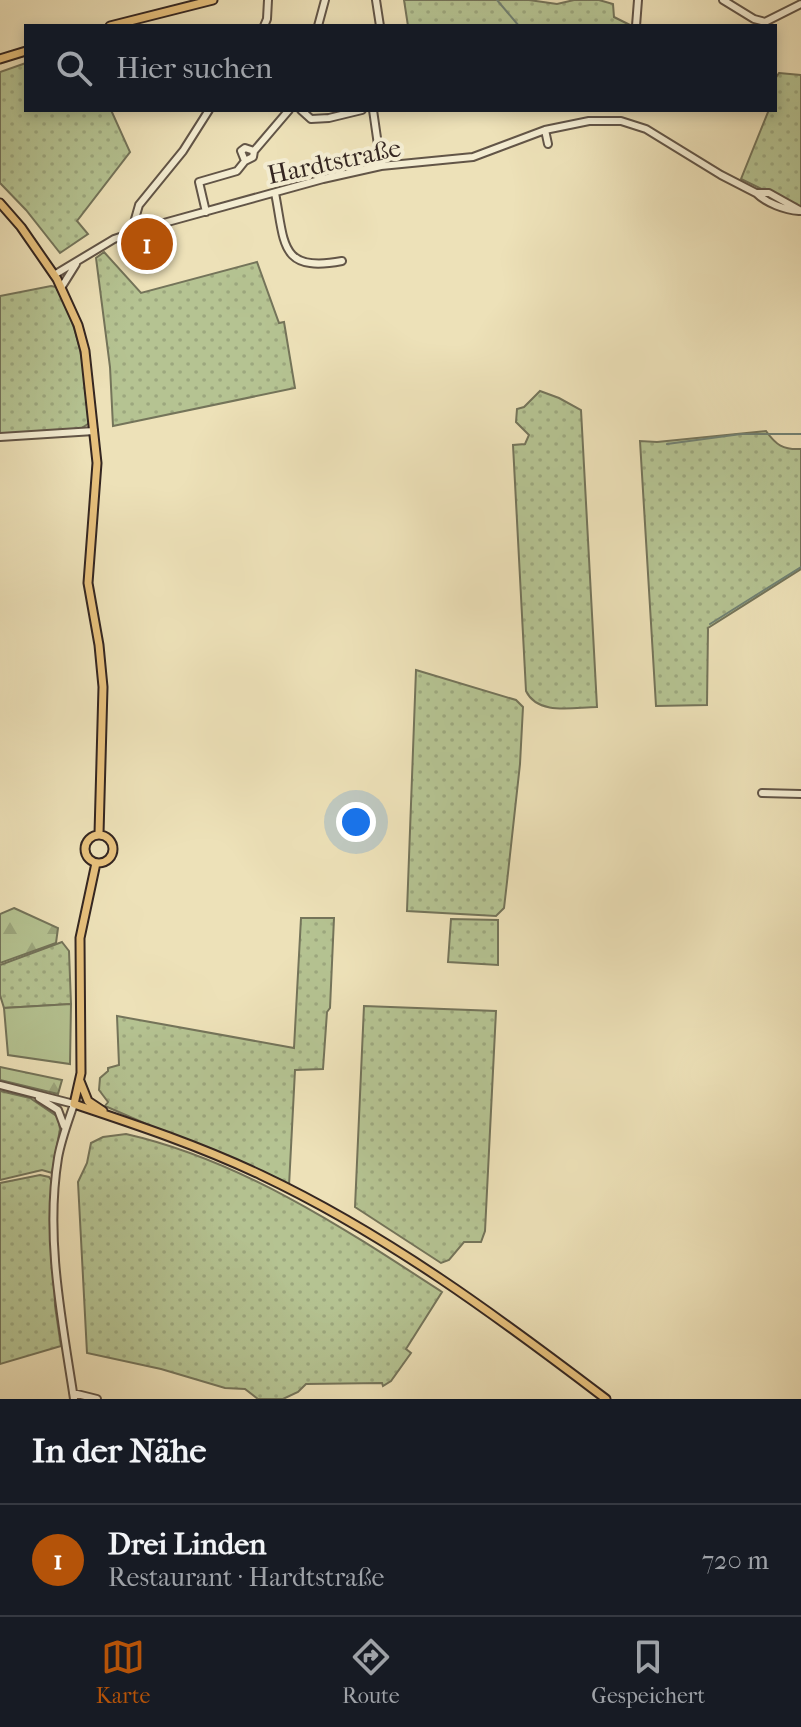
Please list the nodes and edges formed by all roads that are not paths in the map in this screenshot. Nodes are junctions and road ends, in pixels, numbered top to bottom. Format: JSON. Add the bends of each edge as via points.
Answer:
{"nodes":[{"id":1,"x":213,"y":0,"type":"edge"},
{"id":2,"x":268,"y":0,"type":"edge"},
{"id":3,"x":325,"y":0,"type":"edge"},
{"id":4,"x":376,"y":0,"type":"edge"},
{"id":5,"x":638,"y":0,"type":"edge"},
{"id":6,"x":723,"y":0,"type":"edge"},
{"id":7,"x":801,"y":4,"type":"edge"},
{"id":8,"x":118,"y":24,"type":"edge"},
{"id":9,"x":265,"y":24,"type":"edge"},
{"id":10,"x":319,"y":24,"type":"edge"},
{"id":11,"x":380,"y":24,"type":"edge"},
{"id":12,"x":636,"y":24,"type":"edge"},
{"id":13,"x":24,"y":52,"type":"edge"},
{"id":14,"x":0,"y":59,"type":"edge"},
{"id":15,"x":208,"y":112,"type":"edge"},
{"id":16,"x":287,"y":112,"type":"edge"},
{"id":17,"x":303,"y":112,"type":"edge"},
{"id":18,"x":354,"y":112,"type":"edge"},
{"id":19,"x":373,"y":112,"type":"edge"},
{"id":20,"x":623,"y":112,"type":"edge"},
{"id":21,"x":621,"y":121,"type":"junction"},
{"id":22,"x":545,"y":130,"type":"junction"},
{"id":23,"x":548,"y":144,"type":"dead end"},
{"id":24,"x":381,"y":166,"type":"junction"},
{"id":25,"x":275,"y":193,"type":"junction"},
{"id":26,"x":0,"y":203,"type":"edge"},
{"id":27,"x":800,"y":211,"type":"edge"},
{"id":28,"x":206,"y":212,"type":"junction"},
{"id":29,"x":131,"y":233,"type":"junction"},
{"id":30,"x":78,"y":261,"type":"junction"},
{"id":31,"x":342,"y":261,"type":"dead end"},
{"id":32,"x":54,"y":275,"type":"junction"},
{"id":33,"x":61,"y":288,"type":"junction"},
{"id":34,"x":94,"y":431,"type":"junction"},
{"id":35,"x":0,"y":437,"type":"edge"},
{"id":36,"x":762,"y":793,"type":"dead end"},
{"id":37,"x":801,"y":794,"type":"edge"},
{"id":38,"x":99,"y":834,"type":"junction"},
{"id":39,"x":96,"y":863,"type":"junction"},
{"id":40,"x":80,"y":1080,"type":"junction"},
{"id":41,"x":0,"y":1085,"type":"edge"},
{"id":42,"x":32,"y":1094,"type":"junction"},
{"id":43,"x":74,"y":1104,"type":"junction"},
{"id":44,"x":108,"y":1115,"type":"junction"},
{"id":45,"x":63,"y":1138,"type":"junction"},
{"id":46,"x":74,"y":1396,"type":"edge"},
{"id":47,"x":97,"y":1399,"type":"edge"},
{"id":48,"x":606,"y":1399,"type":"edge"}],
"edges":[{"from":1,"to":8,"type":"main road"},
{"from":2,"to":9,"type":"street"},
{"from":3,"to":10,"type":"street"},
{"from":4,"to":11,"type":"street"},
{"from":5,"to":12,"type":"street"},
{"from":6,"to":7,"type":"street","via":[[765,22]]},
{"from":13,"to":14,"type":"main road"},
{"from":15,"to":29,"type":"street","via":[[139,205]]},
{"from":16,"to":28,"type":"street","via":[[237,171],[199,182]]},
{"from":17,"to":18,"type":"street","via":[[311,119]]},
{"from":19,"to":24,"type":"street"},
{"from":20,"to":21,"type":"street"},
{"from":21,"to":22,"type":"street","name":"Hardtstraße"},
{"from":21,"to":27,"type":"street","name":"Hardtstraße","via":[[646,129],[756,193],[769,193]]},
{"from":22,"to":23,"type":"street"},
{"from":22,"to":24,"type":"street","name":"Hardtstraße","via":[[461,160]]},
{"from":24,"to":25,"type":"street","name":"Hardtstraße"},
{"from":25,"to":28,"type":"street","name":"Hardtstraße"},
{"from":25,"to":31,"type":"street","via":[[287,250],[313,265]]},
{"from":26,"to":32,"type":"main road"},
{"from":28,"to":29,"type":"street","name":"Hardtstraße"},
{"from":29,"to":30,"type":"street","name":"Hardtstraße"},
{"from":30,"to":32,"type":"street","name":"Hardtstraße"},
{"from":30,"to":33,"type":"street"},
{"from":32,"to":33,"type":"main road"},
{"from":33,"to":34,"type":"main road","via":[[85,351]]},
{"from":34,"to":35,"type":"street"},
{"from":34,"to":38,"type":"main road","via":[[96,498],[88,583],[103,687]]},
{"from":36,"to":37,"type":"street"},
{"from":38,"to":39,"type":"main road","via":[[90,837],[85,848]]},
{"from":38,"to":39,"type":"main road","via":[[109,838],[113,852]]},
{"from":39,"to":40,"type":"main road","via":[[80,938]]},
{"from":40,"to":43,"type":"main road"},
{"from":40,"to":44,"type":"main road","via":[[88,1101]]},
{"from":41,"to":42,"type":"street"},
{"from":42,"to":43,"type":"street"},
{"from":42,"to":45,"type":"street","via":[[58,1110]]},
{"from":43,"to":44,"type":"main road"},
{"from":43,"to":45,"type":"street"},
{"from":44,"to":48,"type":"main road","via":[[261,1175],[360,1228],[484,1308]]},
{"from":45,"to":46,"type":"street","via":[[55,1194],[55,1262]]},
{"from":46,"to":47,"type":"street"}]}
